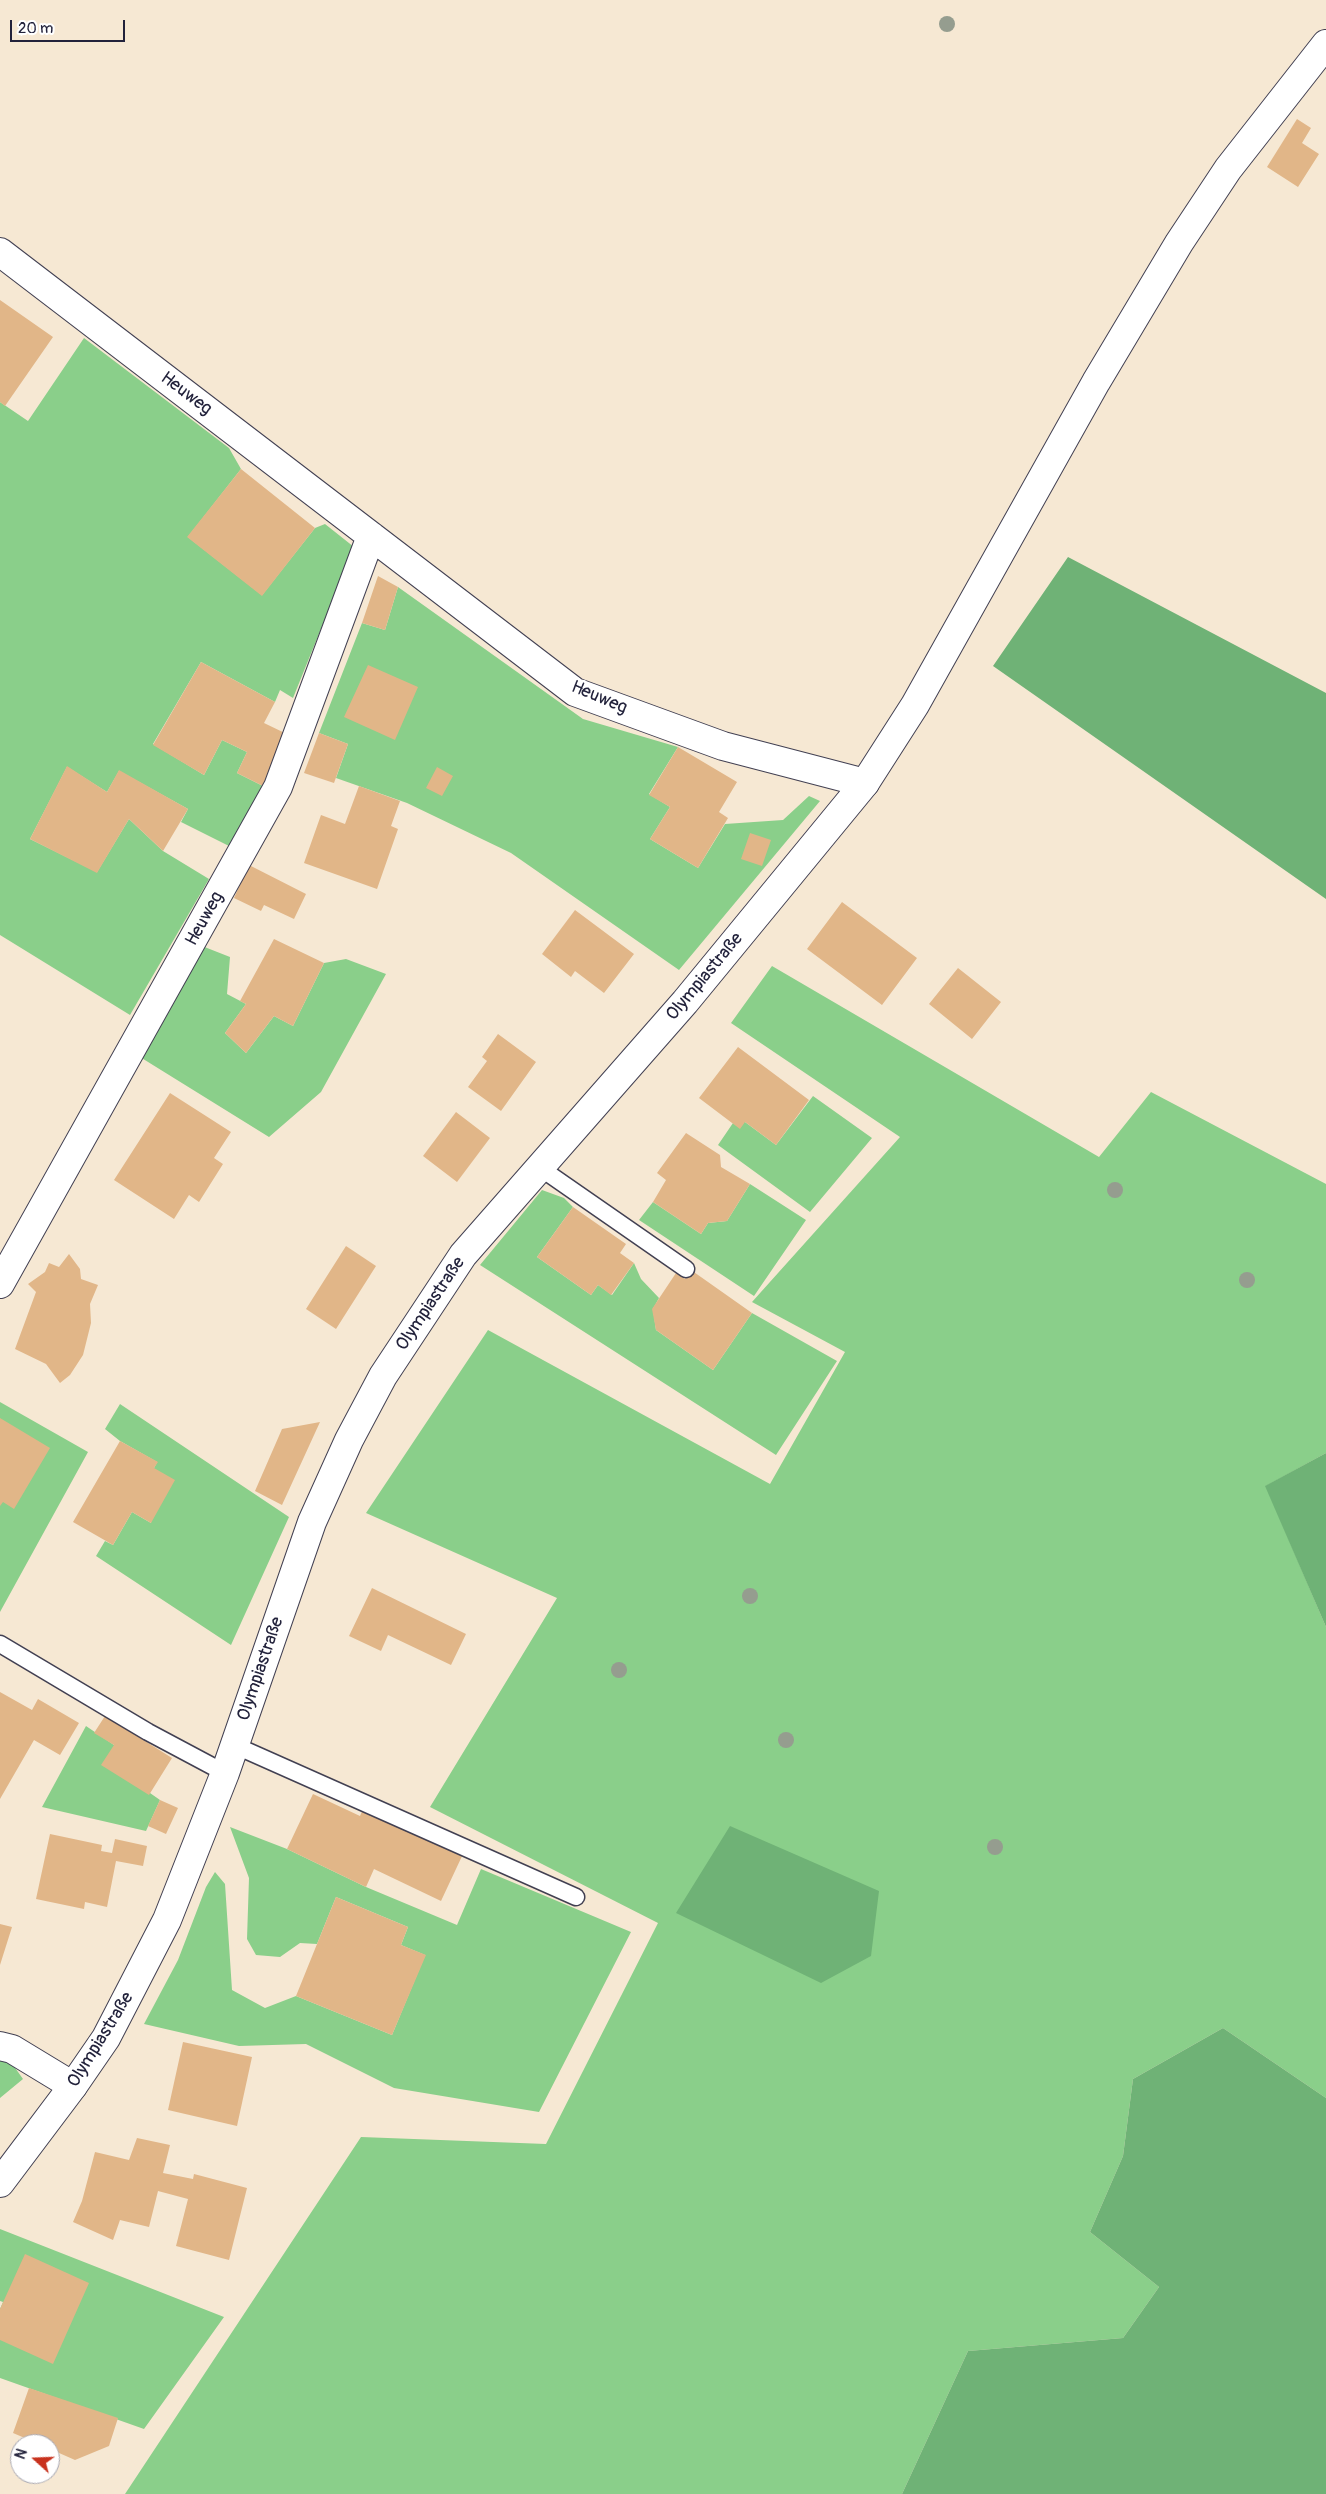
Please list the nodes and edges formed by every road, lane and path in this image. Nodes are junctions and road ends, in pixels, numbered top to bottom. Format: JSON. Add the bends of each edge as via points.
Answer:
{"nodes":[{"id":1,"x":1326,"y":44,"type":"edge"},
{"id":2,"x":0,"y":252,"type":"edge"},
{"id":3,"x":371,"y":536,"type":"junction"},
{"id":4,"x":865,"y":783,"type":"junction"},
{"id":5,"x":539,"y":1167,"type":"junction"},
{"id":6,"x":686,"y":1269,"type":"dead end"},
{"id":7,"x":0,"y":1284,"type":"edge"},
{"id":8,"x":0,"y":1644,"type":"edge"},
{"id":9,"x":234,"y":1746,"type":"junction"},
{"id":10,"x":225,"y":1773,"type":"junction"},
{"id":11,"x":576,"y":1897,"type":"dead end"},
{"id":12,"x":0,"y":2046,"type":"edge"},
{"id":13,"x":73,"y":2086,"type":"junction"},
{"id":14,"x":0,"y":2183,"type":"edge"}],
"edges":[{"from":1,"to":4,"type":"main road","name":"Olympiastraße","via":[[1228,169],[1179,243],[1096,382],[914,706]]},
{"from":2,"to":3,"type":"main road","name":"Heuweg"},
{"from":3,"to":4,"type":"main road","name":"Heuweg","via":[[575,692],[723,746]]},
{"from":3,"to":7,"type":"main road","name":"Heuweg","via":[[278,788]]},
{"from":4,"to":5,"type":"main road","name":"Olympiastraße","via":[[685,1002]]},
{"from":5,"to":6,"type":"lane"},
{"from":5,"to":9,"type":"main road","name":"Olympiastraße","via":[[463,1255],[384,1376],[349,1440],[312,1522]]},
{"from":8,"to":10,"type":"lane","via":[[148,1732]]},
{"from":9,"to":10,"type":"main road","name":"Olympiastraße"},
{"from":9,"to":11,"type":"lane"},
{"from":10,"to":13,"type":"main road","name":"Olympiastraße","via":[[167,1920],[106,2038]]},
{"from":12,"to":13,"type":"main road","via":[[12,2049]]},
{"from":13,"to":14,"type":"main road","name":"Olympiastraße"}]}
